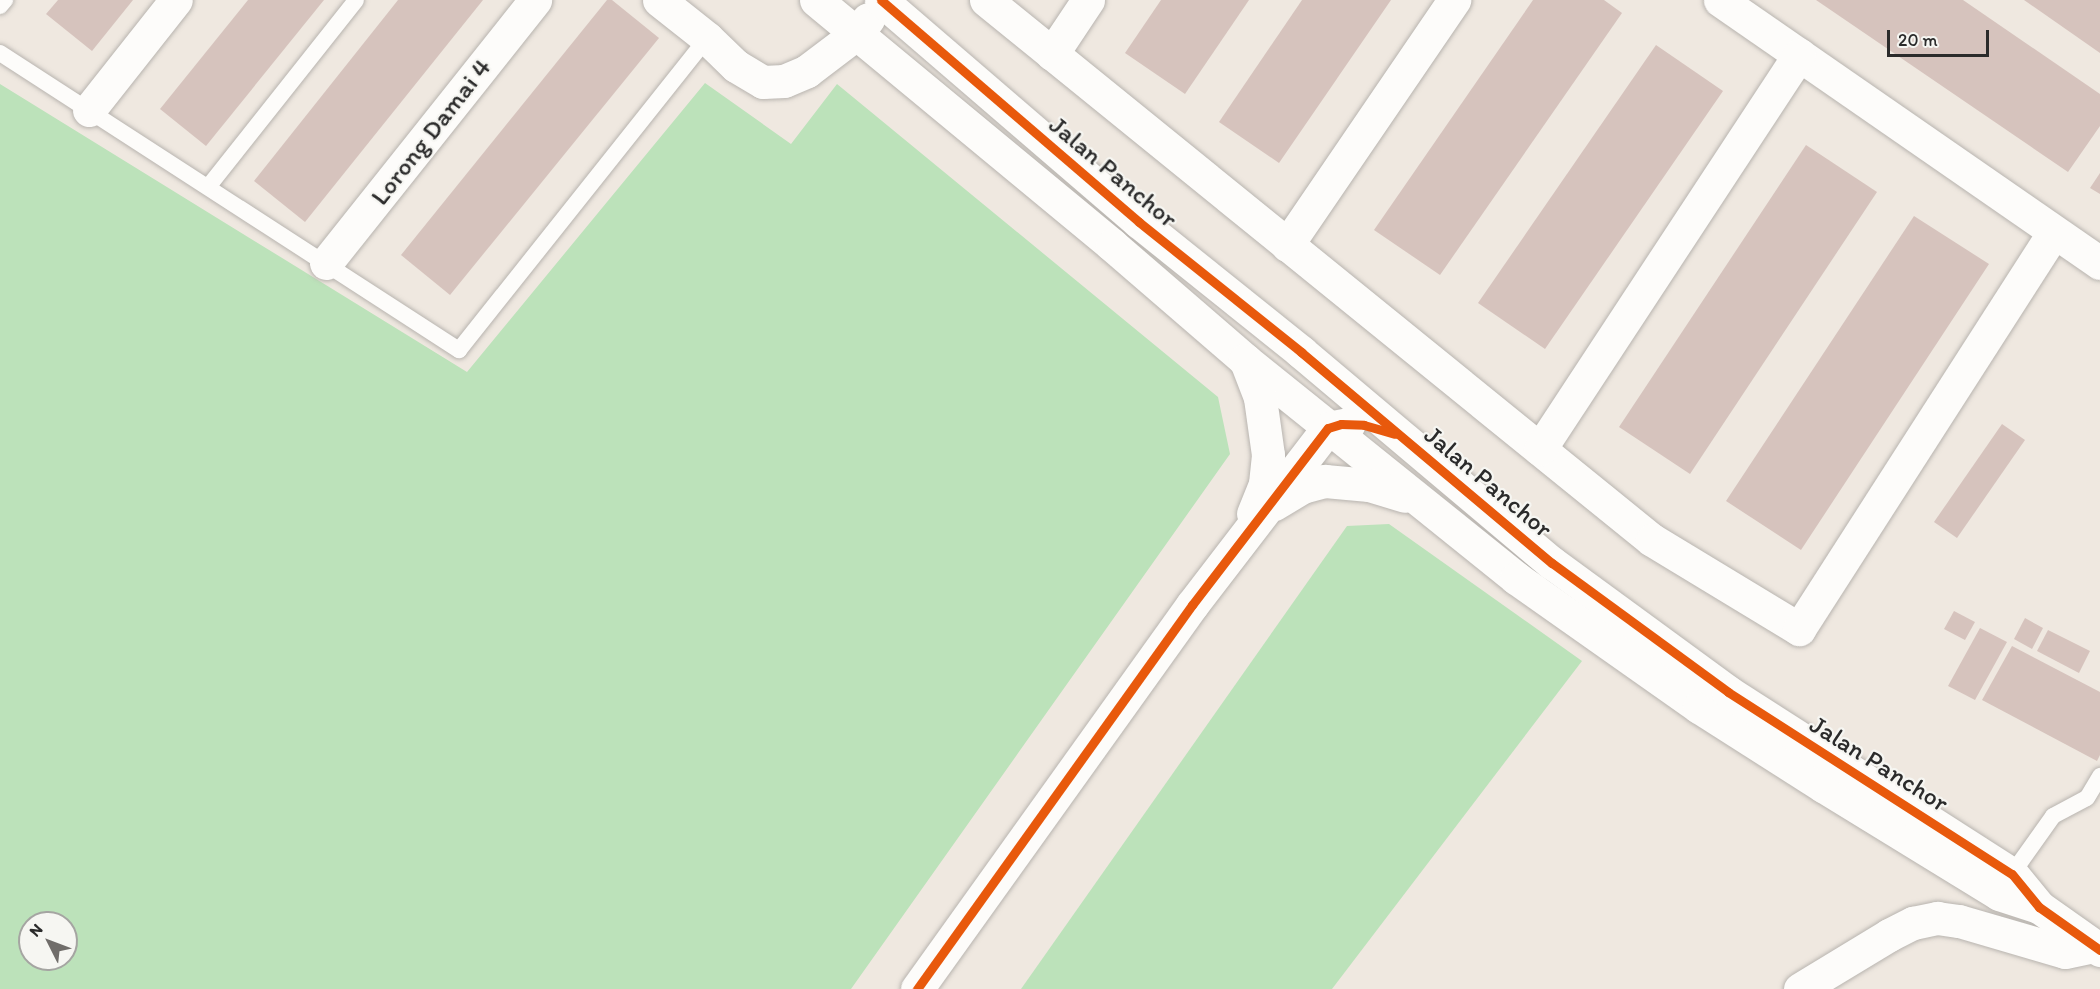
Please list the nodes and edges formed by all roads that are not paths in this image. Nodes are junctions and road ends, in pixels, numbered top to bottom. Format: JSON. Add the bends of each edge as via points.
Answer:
{"nodes":[{"id":1,"x":5,"y":0,"type":"edge"},
{"id":2,"x":176,"y":0,"type":"edge"},
{"id":3,"x":356,"y":0,"type":"edge"},
{"id":4,"x":535,"y":0,"type":"edge"},
{"id":5,"x":660,"y":0,"type":"edge"},
{"id":6,"x":816,"y":0,"type":"edge"},
{"id":7,"x":986,"y":0,"type":"edge"},
{"id":8,"x":1088,"y":0,"type":"edge"},
{"id":9,"x":1454,"y":0,"type":"edge"},
{"id":10,"x":1720,"y":0,"type":"edge"},
{"id":11,"x":882,"y":1,"type":"edge"},
{"id":12,"x":0,"y":6,"type":"edge"},
{"id":13,"x":856,"y":34,"type":"junction"},
{"id":14,"x":707,"y":38,"type":"junction"},
{"id":15,"x":0,"y":53,"type":"edge"},
{"id":16,"x":1052,"y":54,"type":"junction"},
{"id":17,"x":1799,"y":55,"type":"junction"},
{"id":18,"x":89,"y":110,"type":"junction"},
{"id":19,"x":207,"y":187,"type":"junction"},
{"id":20,"x":2053,"y":233,"type":"junction"},
{"id":21,"x":1287,"y":244,"type":"junction"},
{"id":22,"x":326,"y":263,"type":"junction"},
{"id":23,"x":2100,"y":263,"type":"edge"},
{"id":24,"x":1301,"y":352,"type":"junction"},
{"id":25,"x":1245,"y":360,"type":"junction"},
{"id":26,"x":1328,"y":428,"type":"junction"},
{"id":27,"x":1401,"y":435,"type":"junction"},
{"id":28,"x":1540,"y":449,"type":"junction"},
{"id":29,"x":1425,"y":505,"type":"junction"},
{"id":30,"x":1267,"y":508,"type":"junction"},
{"id":31,"x":1243,"y":541,"type":"junction"},
{"id":32,"x":2100,"y":776,"type":"edge"},
{"id":33,"x":2006,"y":884,"type":"junction"},
{"id":34,"x":2097,"y":948,"type":"edge"},
{"id":35,"x":917,"y":989,"type":"edge"},
{"id":36,"x":1800,"y":989,"type":"edge"}],
"edges":[{"from":1,"to":12,"type":"lane"},
{"from":2,"to":18,"type":"street"},
{"from":3,"to":19,"type":"lane"},
{"from":4,"to":22,"type":"street","name":"Lorong Damai 4"},
{"from":5,"to":14,"type":"street"},
{"from":6,"to":13,"type":"street","name":"Jalan Panchor"},
{"from":7,"to":16,"type":"street"},
{"from":8,"to":16,"type":"street"},
{"from":9,"to":21,"type":"street"},
{"from":10,"to":17,"type":"street"},
{"from":11,"to":13,"type":"street"},
{"from":11,"to":24,"type":"street","name":"Jalan Panchor","via":[[1139,222]]},
{"from":13,"to":14,"type":"street","via":[[807,71],[784,81],[763,82],[736,66]]},
{"from":13,"to":25,"type":"street","name":"Jalan Panchor"},
{"from":14,"to":22,"type":"lane","via":[[459,350]]},
{"from":15,"to":18,"type":"lane"},
{"from":16,"to":21,"type":"street"},
{"from":17,"to":20,"type":"street"},
{"from":17,"to":28,"type":"street"},
{"from":18,"to":19,"type":"lane"},
{"from":19,"to":22,"type":"lane"},
{"from":20,"to":23,"type":"street"},
{"from":20,"to":28,"type":"street","via":[[1799,629],[1652,540]]},
{"from":21,"to":28,"type":"street"},
{"from":24,"to":26,"type":"street","via":[[1320,392]]},
{"from":24,"to":27,"type":"street","name":"Jalan Panchor"},
{"from":25,"to":26,"type":"street","name":"Jalan Panchor"},
{"from":25,"to":31,"type":"street","via":[[1260,398],[1268,455],[1265,484]]},
{"from":26,"to":27,"type":"street","via":[[1364,425]]},
{"from":26,"to":29,"type":"street","name":"Jalan Panchor"},
{"from":26,"to":30,"type":"street"},
{"from":27,"to":33,"type":"street","name":"Jalan Panchor","via":[[1552,563],[1728,692]]},
{"from":29,"to":30,"type":"street","via":[[1369,485],[1325,481],[1302,487]]},
{"from":29,"to":33,"type":"street","name":"Jalan Panchor","via":[[1516,579],[1699,707]]},
{"from":30,"to":31,"type":"street"},
{"from":31,"to":35,"type":"street","via":[[1192,605]]},
{"from":32,"to":33,"type":"lane","via":[[2087,798],[2053,816]]},
{"from":33,"to":34,"type":"street","name":"Jalan Panchor"},
{"from":34,"to":36,"type":"street","via":[[2065,952],[1936,918],[1913,923],[1889,935]]}]}
